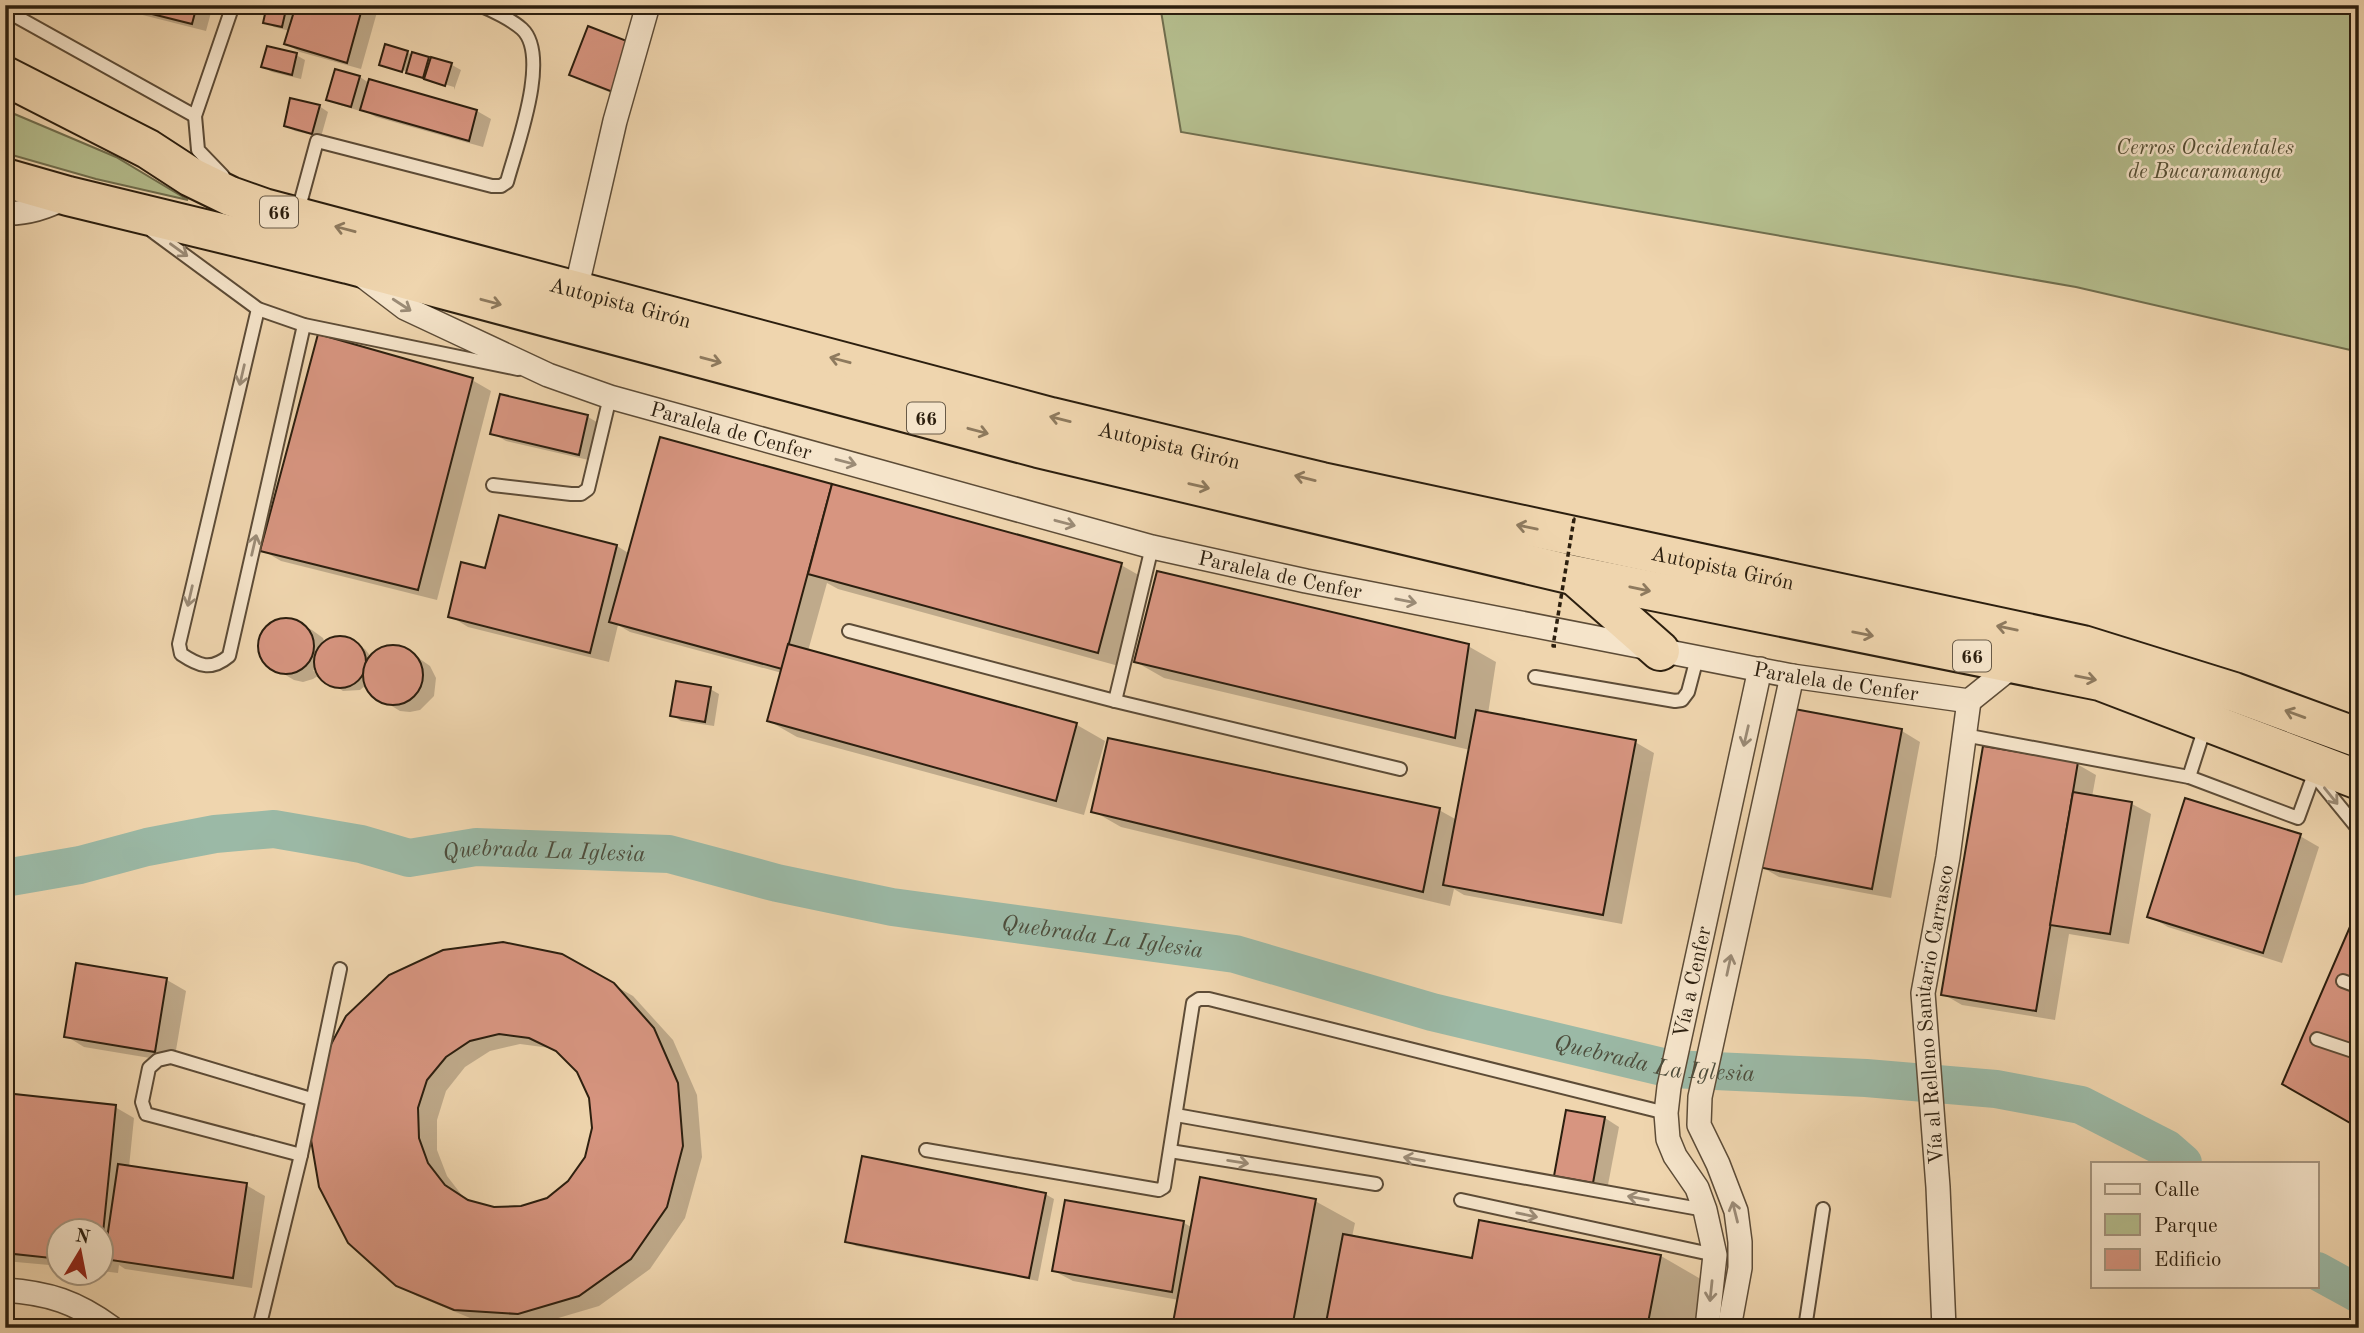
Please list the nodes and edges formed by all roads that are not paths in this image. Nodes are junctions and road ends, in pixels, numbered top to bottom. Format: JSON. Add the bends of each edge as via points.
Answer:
{"nodes":[{"id":1,"x":233,"y":5,"type":"edge"},
{"id":2,"x":479,"y":5,"type":"edge"},
{"id":3,"x":648,"y":5,"type":"edge"},
{"id":4,"x":10,"y":13,"type":"dead end"},
{"id":5,"x":5,"y":76,"type":"edge"},
{"id":6,"x":5,"y":95,"type":"edge"},
{"id":7,"x":195,"y":116,"type":"junction"},
{"id":8,"x":148,"y":149,"type":"junction"},
{"id":9,"x":5,"y":166,"type":"edge"},
{"id":10,"x":5,"y":178,"type":"edge"},
{"id":11,"x":55,"y":192,"type":"junction"},
{"id":12,"x":124,"y":210,"type":"junction"},
{"id":13,"x":281,"y":212,"type":"junction"},
{"id":14,"x":5,"y":213,"type":"edge"},
{"id":15,"x":348,"y":264,"type":"junction"},
{"id":16,"x":576,"y":290,"type":"junction"},
{"id":17,"x":258,"y":309,"type":"junction"},
{"id":18,"x":304,"y":325,"type":"junction"},
{"id":19,"x":548,"y":375,"type":"junction"},
{"id":20,"x":610,"y":397,"type":"junction"},
{"id":21,"x":493,"y":485,"type":"dead end"},
{"id":22,"x":1152,"y":547,"type":"junction"},
{"id":23,"x":1573,"y":575,"type":"junction"},
{"id":24,"x":849,"y":631,"type":"dead end"},
{"id":25,"x":1660,"y":650,"type":"junction"},
{"id":26,"x":1697,"y":658,"type":"junction"},
{"id":27,"x":2015,"y":664,"type":"junction"},
{"id":28,"x":1760,"y":669,"type":"junction"},
{"id":29,"x":1792,"y":676,"type":"junction"},
{"id":30,"x":1535,"y":677,"type":"dead end"},
{"id":31,"x":1115,"y":701,"type":"junction"},
{"id":32,"x":1969,"y":701,"type":"junction"},
{"id":33,"x":2207,"y":722,"type":"junction"},
{"id":34,"x":1964,"y":735,"type":"junction"},
{"id":35,"x":2359,"y":738,"type":"edge"},
{"id":36,"x":2310,"y":767,"type":"junction"},
{"id":37,"x":1400,"y":769,"type":"dead end"},
{"id":38,"x":2189,"y":777,"type":"junction"},
{"id":39,"x":2359,"y":780,"type":"edge"},
{"id":40,"x":2359,"y":830,"type":"edge"},
{"id":41,"x":340,"y":969,"type":"dead end"},
{"id":42,"x":2343,"y":981,"type":"dead end"},
{"id":43,"x":2359,"y":987,"type":"edge"},
{"id":44,"x":2317,"y":1039,"type":"dead end"},
{"id":45,"x":2359,"y":1053,"type":"edge"},
{"id":46,"x":311,"y":1098,"type":"junction"},
{"id":47,"x":1666,"y":1113,"type":"junction"},
{"id":48,"x":1176,"y":1115,"type":"junction"},
{"id":49,"x":926,"y":1150,"type":"dead end"},
{"id":50,"x":1170,"y":1151,"type":"junction"},
{"id":51,"x":301,"y":1155,"type":"junction"},
{"id":52,"x":1376,"y":1184,"type":"dead end"},
{"id":53,"x":1461,"y":1200,"type":"dead end"},
{"id":54,"x":1824,"y":1209,"type":"dead end"},
{"id":55,"x":1705,"y":1210,"type":"junction"},
{"id":56,"x":1715,"y":1255,"type":"junction"},
{"id":57,"x":5,"y":1290,"type":"edge"},
{"id":58,"x":112,"y":1328,"type":"edge"},
{"id":59,"x":259,"y":1328,"type":"edge"},
{"id":60,"x":1707,"y":1328,"type":"edge"},
{"id":61,"x":1729,"y":1328,"type":"edge"},
{"id":62,"x":1805,"y":1328,"type":"edge"},
{"id":63,"x":1944,"y":1328,"type":"edge"}],
"edges":[{"from":1,"to":7,"type":"lane"},
{"from":2,"to":13,"type":"lane","via":[[523,30],[534,53],[534,80],[507,182],[492,186],[317,141]]},
{"from":3,"to":16,"type":"street","via":[[615,121]]},
{"from":4,"to":7,"type":"lane"},
{"from":5,"to":8,"type":"highway","name":"Autopista Girón","number":"66"},
{"from":6,"to":8,"type":"highway","via":[[91,134]]},
{"from":7,"to":13,"type":"lane","via":[[198,150],[217,172]]},
{"from":8,"to":13,"type":"highway","name":"Autopista Girón","number":"66","via":[[230,196]]},
{"from":9,"to":11,"type":"highway"},
{"from":10,"to":11,"type":"highway","name":"Autopista Girón","number":"66"},
{"from":11,"to":12,"type":"highway","name":"Autopista Girón","number":"66"},
{"from":11,"to":14,"type":"street","via":[[52,205]]},
{"from":12,"to":15,"type":"highway","name":"Autopista Girón","number":"66"},
{"from":12,"to":17,"type":"lane","name":"Paralela de Cenfer","one_way":true},
{"from":16,"to":13,"type":"highway","name":"Autopista Girón","number":"66","one_way":true},
{"from":15,"to":19,"type":"street","name":"Paralela de Cenfer","one_way":true,"via":[[405,308]]},
{"from":15,"to":23,"type":"highway","name":"Autopista Girón","number":"66","one_way":true,"via":[[1038,448]]},
{"from":35,"to":16,"type":"highway","name":"Autopista Girón","number":"66","one_way":true,"via":[[2234,692],[2084,645],[1322,482],[1051,416]]},
{"from":17,"to":18,"type":"lane","name":"Paralela de Cenfer"},
{"from":17,"to":18,"type":"lane","one_way":true,"via":[[179,644],[181,654],[198,666],[220,664],[229,656]]},
{"from":18,"to":19,"type":"lane","name":"Paralela de Cenfer"},
{"from":19,"to":20,"type":"street","name":"Paralela de Cenfer"},
{"from":20,"to":21,"type":"lane","via":[[588,489],[571,494]]},
{"from":20,"to":22,"type":"street","name":"Paralela de Cenfer","one_way":true},
{"from":22,"to":25,"type":"street","name":"Paralela de Cenfer","one_way":true},
{"from":22,"to":31,"type":"lane"},
{"from":23,"to":25,"type":"highway"},
{"from":23,"to":27,"type":"highway","name":"Autopista Girón","number":"66","one_way":true},
{"from":24,"to":31,"type":"lane"},
{"from":25,"to":26,"type":"street","name":"Paralela de Cenfer"},
{"from":26,"to":28,"type":"street","name":"Paralela de Cenfer"},
{"from":26,"to":30,"type":"lane","via":[[1688,692],[1675,701]]},
{"from":27,"to":32,"type":"street"},
{"from":27,"to":33,"type":"highway","name":"Autopista Girón","number":"66","one_way":true,"via":[[2100,681]]},
{"from":28,"to":29,"type":"street","name":"Paralela de Cenfer"},
{"from":28,"to":47,"type":"street","name":"Vía a Cenfer","one_way":true},
{"from":29,"to":32,"type":"street","name":"Paralela de Cenfer"},
{"from":61,"to":29,"type":"street","name":"Vía a Cenfer","one_way":true,"via":[[1740,1242],[1736,1211],[1699,1125],[1700,1097]]},
{"from":31,"to":37,"type":"lane"},
{"from":32,"to":34,"type":"street","name":"Vía al Relleno Sanitario Carrasco"},
{"from":33,"to":36,"type":"highway","name":"Autopista Girón","number":"66"},
{"from":33,"to":38,"type":"lane"},
{"from":34,"to":38,"type":"lane"},
{"from":34,"to":63,"type":"street","name":"Vía al Relleno Sanitario Carrasco","via":[[1923,993]]},
{"from":36,"to":38,"type":"lane","via":[[2298,818]]},
{"from":36,"to":39,"type":"highway","name":"Autopista Girón","number":"66"},
{"from":36,"to":40,"type":"lane","one_way":true},
{"from":41,"to":46,"type":"lane"},
{"from":42,"to":43,"type":"lane"},
{"from":44,"to":45,"type":"lane"},
{"from":46,"to":51,"type":"lane"},
{"from":46,"to":51,"type":"lane","via":[[172,1057],[149,1068],[142,1102],[146,1114]]},
{"from":47,"to":48,"type":"lane","via":[[1199,999],[1192,1003]]},
{"from":47,"to":55,"type":"street","name":"Vía a Cenfer","via":[[1668,1139]]},
{"from":48,"to":50,"type":"lane"},
{"from":55,"to":48,"type":"lane","one_way":true},
{"from":49,"to":50,"type":"lane","via":[[1152,1191],[1164,1187]]},
{"from":50,"to":52,"type":"lane","one_way":true},
{"from":51,"to":59,"type":"lane"},
{"from":53,"to":56,"type":"lane","one_way":true},
{"from":54,"to":62,"type":"lane"},
{"from":55,"to":56,"type":"street","name":"Vía a Cenfer"},
{"from":56,"to":60,"type":"street","name":"Vía a Cenfer","one_way":true},
{"from":57,"to":58,"type":"street","via":[[39,1293],[86,1309]]}]}
